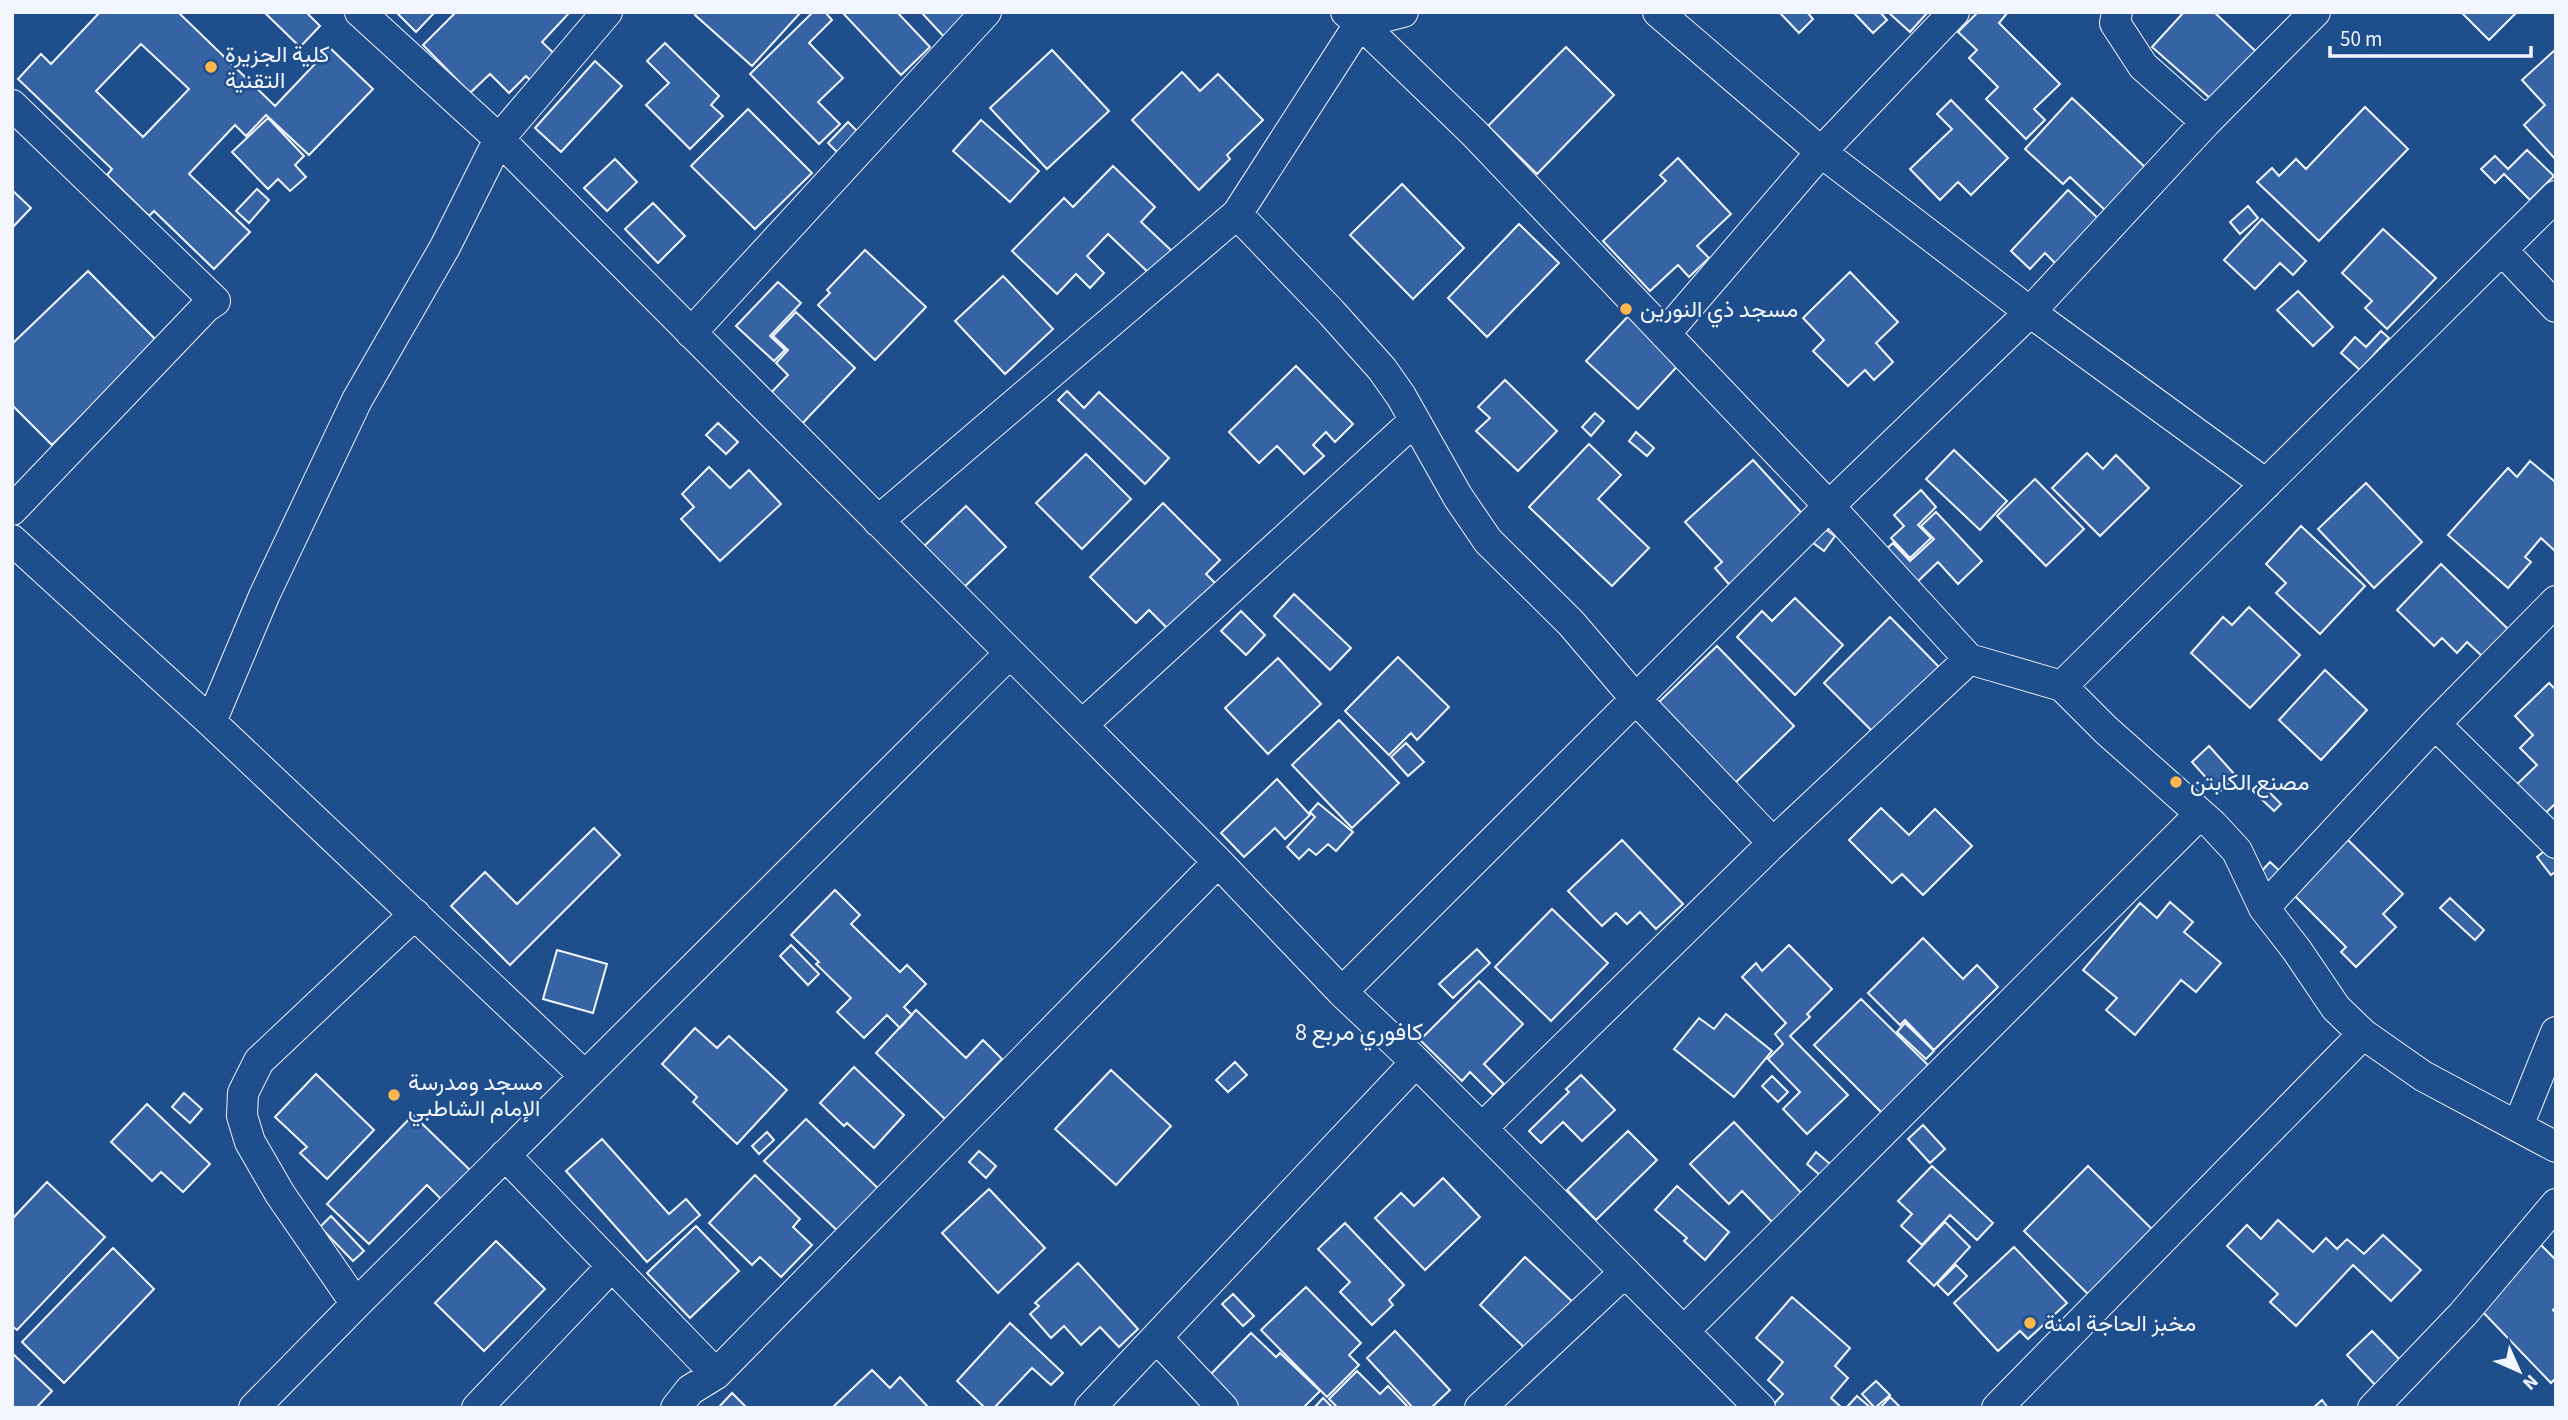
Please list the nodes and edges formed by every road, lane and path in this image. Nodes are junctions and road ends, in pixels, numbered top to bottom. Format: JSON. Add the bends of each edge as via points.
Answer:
{"nodes":[{"id":1,"x":360,"y":12,"type":"edge"},
{"id":2,"x":607,"y":12,"type":"edge"},
{"id":3,"x":986,"y":12,"type":"edge"},
{"id":4,"x":1403,"y":12,"type":"edge"},
{"id":5,"x":1658,"y":12,"type":"edge"},
{"id":6,"x":1954,"y":12,"type":"edge"},
{"id":7,"x":2117,"y":12,"type":"edge"},
{"id":8,"x":2315,"y":12,"type":"edge"},
{"id":9,"x":1353,"y":17,"type":"edge"},
{"id":10,"x":12,"y":105,"type":"edge"},
{"id":11,"x":2206,"y":122,"type":"junction"},
{"id":12,"x":499,"y":139,"type":"junction"},
{"id":13,"x":1821,"y":152,"type":"junction"},
{"id":14,"x":2556,"y":196,"type":"edge"},
{"id":15,"x":1237,"y":214,"type":"junction"},
{"id":16,"x":2502,"y":250,"type":"junction"},
{"id":17,"x":2556,"y":307,"type":"edge"},
{"id":18,"x":2029,"y":312,"type":"junction"},
{"id":19,"x":691,"y":333,"type":"junction"},
{"id":20,"x":1665,"y":334,"type":"junction"},
{"id":21,"x":1414,"y":421,"type":"junction"},
{"id":22,"x":2266,"y":484,"type":"junction"},
{"id":23,"x":1829,"y":506,"type":"junction"},
{"id":24,"x":12,"y":510,"type":"edge"},
{"id":25,"x":878,"y":521,"type":"junction"},
{"id":26,"x":12,"y":540,"type":"edge"},
{"id":27,"x":2556,"y":601,"type":"edge"},
{"id":28,"x":1010,"y":653,"type":"junction"},
{"id":29,"x":1969,"y":659,"type":"junction"},
{"id":30,"x":2062,"y":687,"type":"junction"},
{"id":31,"x":1635,"y":698,"type":"junction"},
{"id":32,"x":211,"y":722,"type":"junction"},
{"id":33,"x":2435,"y":724,"type":"junction"},
{"id":34,"x":1082,"y":725,"type":"junction"},
{"id":35,"x":2200,"y":814,"type":"junction"},
{"id":36,"x":1773,"y":843,"type":"junction"},
{"id":37,"x":2556,"y":843,"type":"edge"},
{"id":38,"x":1218,"y":862,"type":"junction"},
{"id":39,"x":2264,"y":908,"type":"junction"},
{"id":40,"x":415,"y":914,"type":"junction"},
{"id":41,"x":1342,"y":992,"type":"junction"},
{"id":42,"x":2556,"y":1032,"type":"edge"},
{"id":43,"x":2363,"y":1034,"type":"junction"},
{"id":44,"x":1416,"y":1062,"type":"junction"},
{"id":45,"x":585,"y":1076,"type":"junction"},
{"id":46,"x":2518,"y":1126,"type":"junction"},
{"id":47,"x":1482,"y":1128,"type":"junction"},
{"id":48,"x":2556,"y":1147,"type":"edge"},
{"id":49,"x":505,"y":1155,"type":"junction"},
{"id":50,"x":2556,"y":1204,"type":"edge"},
{"id":51,"x":612,"y":1266,"type":"junction"},
{"id":52,"x":1625,"y":1272,"type":"junction"},
{"id":53,"x":356,"y":1304,"type":"junction"},
{"id":54,"x":1684,"y":1331,"type":"junction"},
{"id":55,"x":1157,"y":1338,"type":"junction"},
{"id":56,"x":716,"y":1374,"type":"junction"},
{"id":57,"x":254,"y":1408,"type":"edge"},
{"id":58,"x":477,"y":1408,"type":"edge"},
{"id":59,"x":676,"y":1408,"type":"edge"},
{"id":60,"x":1090,"y":1408,"type":"edge"},
{"id":61,"x":1223,"y":1408,"type":"edge"},
{"id":62,"x":1480,"y":1408,"type":"edge"},
{"id":63,"x":1760,"y":1408,"type":"edge"},
{"id":64,"x":1997,"y":1408,"type":"edge"},
{"id":65,"x":2373,"y":1408,"type":"edge"}],
"edges":[{"from":1,"to":12,"type":"street"},
{"from":2,"to":12,"type":"street"},
{"from":3,"to":19,"type":"street"},
{"from":4,"to":9,"type":"street"},
{"from":5,"to":13,"type":"street"},
{"from":6,"to":13,"type":"street"},
{"from":7,"to":11,"type":"street","via":[[2115,23],[2143,66]]},
{"from":8,"to":11,"type":"street"},
{"from":9,"to":15,"type":"street"},
{"from":9,"to":20,"type":"street","via":[[1474,133]]},
{"from":10,"to":24,"type":"street","via":[[215,302]]},
{"from":11,"to":18,"type":"street"},
{"from":12,"to":19,"type":"street"},
{"from":12,"to":32,"type":"street","via":[[445,247],[357,400],[264,596]]},
{"from":13,"to":18,"type":"street"},
{"from":13,"to":20,"type":"street"},
{"from":14,"to":16,"type":"street"},
{"from":15,"to":21,"type":"street","via":[[1382,369]]},
{"from":15,"to":25,"type":"street"},
{"from":16,"to":17,"type":"street"},
{"from":16,"to":22,"type":"street"},
{"from":18,"to":22,"type":"street"},
{"from":18,"to":23,"type":"street"},
{"from":19,"to":25,"type":"street"},
{"from":20,"to":23,"type":"street"},
{"from":21,"to":31,"type":"street","via":[[1488,541],[1571,623]]},
{"from":21,"to":34,"type":"street"},
{"from":22,"to":30,"type":"street"},
{"from":23,"to":29,"type":"street"},
{"from":23,"to":31,"type":"street"},
{"from":25,"to":28,"type":"street"},
{"from":26,"to":32,"type":"street"},
{"from":27,"to":33,"type":"street"},
{"from":28,"to":34,"type":"street"},
{"from":28,"to":45,"type":"street"},
{"from":29,"to":30,"type":"street"},
{"from":29,"to":36,"type":"street"},
{"from":30,"to":35,"type":"street"},
{"from":31,"to":36,"type":"street"},
{"from":31,"to":41,"type":"street"},
{"from":32,"to":40,"type":"street"},
{"from":33,"to":37,"type":"street"},
{"from":33,"to":39,"type":"street"},
{"from":34,"to":38,"type":"street"},
{"from":35,"to":39,"type":"street","via":[[2237,851]]},
{"from":35,"to":54,"type":"street"},
{"from":36,"to":47,"type":"street"},
{"from":38,"to":41,"type":"street"},
{"from":38,"to":56,"type":"street"},
{"from":39,"to":43,"type":"street","via":[[2336,1008]]},
{"from":40,"to":45,"type":"street"},
{"from":40,"to":53,"type":"street","via":[[259,1061],[243,1093],[242,1116],[250,1142]]},
{"from":41,"to":44,"type":"street"},
{"from":42,"to":46,"type":"street"},
{"from":43,"to":46,"type":"street","via":[[2423,1076]]},
{"from":43,"to":64,"type":"street"},
{"from":44,"to":47,"type":"street"},
{"from":44,"to":55,"type":"street"},
{"from":45,"to":49,"type":"street"},
{"from":46,"to":48,"type":"street"},
{"from":47,"to":52,"type":"street"},
{"from":49,"to":51,"type":"street"},
{"from":49,"to":53,"type":"street"},
{"from":50,"to":65,"type":"street","via":[[2463,1314]]},
{"from":51,"to":56,"type":"street"},
{"from":51,"to":58,"type":"street"},
{"from":52,"to":54,"type":"street"},
{"from":52,"to":62,"type":"street"},
{"from":53,"to":57,"type":"street"},
{"from":54,"to":63,"type":"street"},
{"from":55,"to":60,"type":"street"},
{"from":55,"to":61,"type":"street"},
{"from":56,"to":59,"type":"street","via":[[690,1390]]}]}
